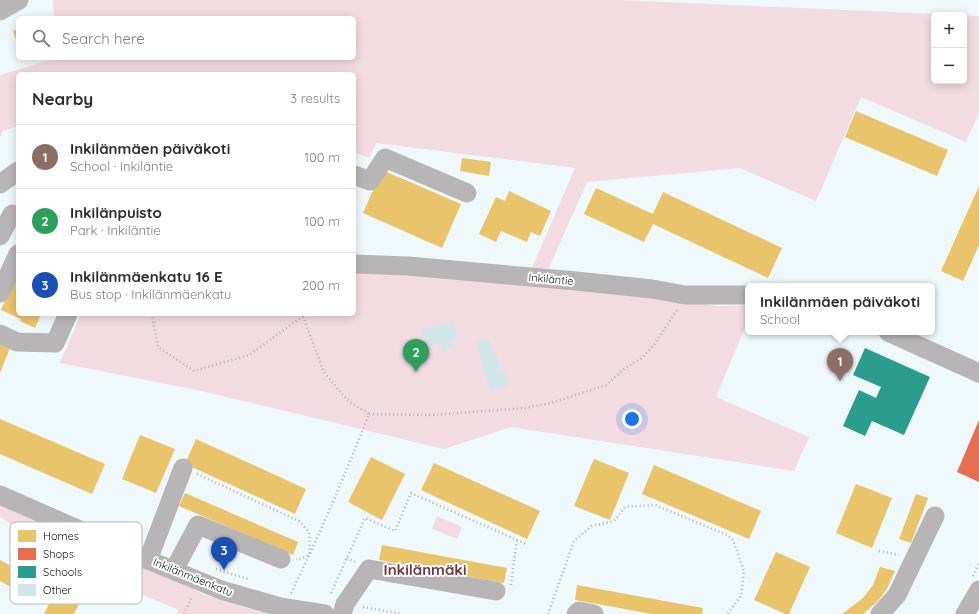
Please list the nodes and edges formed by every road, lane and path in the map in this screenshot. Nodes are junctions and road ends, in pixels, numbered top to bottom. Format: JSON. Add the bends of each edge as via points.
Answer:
{"nodes":[{"id":1,"x":20,"y":0,"type":"edge"},
{"id":2,"x":0,"y":11,"type":"edge"},
{"id":3,"x":16,"y":172,"type":"edge"},
{"id":4,"x":356,"y":176,"type":"edge"},
{"id":5,"x":0,"y":184,"type":"edge"},
{"id":6,"x":467,"y":193,"type":"dead end"},
{"id":7,"x":10,"y":213,"type":"edge"},
{"id":8,"x":0,"y":236,"type":"edge"},
{"id":9,"x":16,"y":258,"type":"edge"},
{"id":10,"x":356,"y":264,"type":"edge"},
{"id":11,"x":0,"y":293,"type":"edge"},
{"id":12,"x":685,"y":295,"type":"junction"},
{"id":13,"x":745,"y":295,"type":"edge"},
{"id":14,"x":67,"y":316,"type":"edge"},
{"id":15,"x":152,"y":316,"type":"edge"},
{"id":16,"x":301,"y":316,"type":"edge"},
{"id":17,"x":302,"y":316,"type":"edge"},
{"id":18,"x":0,"y":334,"type":"edge"},
{"id":19,"x":895,"y":335,"type":"edge"},
{"id":20,"x":922,"y":335,"type":"edge"},
{"id":21,"x":979,"y":360,"type":"edge"},
{"id":22,"x":979,"y":373,"type":"edge"},
{"id":23,"x":369,"y":414,"type":"junction"},
{"id":24,"x":183,"y":468,"type":"joint"},
{"id":25,"x":0,"y":495,"type":"edge"},
{"id":26,"x":936,"y":516,"type":"dead end"},
{"id":27,"x":61,"y":522,"type":"edge"},
{"id":28,"x":516,"y":539,"type":"junction"},
{"id":29,"x":526,"y":544,"type":"dead end"},
{"id":30,"x":310,"y":554,"type":"junction"},
{"id":31,"x":142,"y":557,"type":"edge"},
{"id":32,"x":281,"y":559,"type":"joint"},
{"id":33,"x":148,"y":560,"type":"junction"},
{"id":34,"x":174,"y":570,"type":"junction"},
{"id":35,"x":198,"y":580,"type":"junction"},
{"id":36,"x":979,"y":590,"type":"edge"},
{"id":37,"x":496,"y":592,"type":"joint"},
{"id":38,"x":290,"y":594,"type":"dead end"},
{"id":39,"x":331,"y":594,"type":"dead end"},
{"id":40,"x":184,"y":614,"type":"edge"},
{"id":41,"x":325,"y":614,"type":"edge"},
{"id":42,"x":342,"y":614,"type":"edge"},
{"id":43,"x":548,"y":614,"type":"edge"},
{"id":44,"x":576,"y":614,"type":"edge"},
{"id":45,"x":594,"y":614,"type":"edge"},
{"id":46,"x":727,"y":614,"type":"edge"},
{"id":47,"x":880,"y":614,"type":"edge"},
{"id":48,"x":965,"y":614,"type":"edge"}],
"edges":[{"from":1,"to":2,"type":"street"},
{"from":3,"to":5,"type":"street"},
{"from":4,"to":6,"type":"street","via":[[370,181],[385,158]]},
{"from":7,"to":8,"type":"street"},
{"from":9,"to":11,"type":"street"},
{"from":10,"to":12,"type":"street","name":"Inkiläntie","via":[[508,275],[652,289]]},
{"from":12,"to":13,"type":"street","name":"Inkiläntie"},
{"from":12,"to":23,"type":"path","via":[[654,345],[642,358],[606,385],[551,403],[525,408],[432,415]]},
{"from":14,"to":18,"type":"street","via":[[55,343],[17,342]]},
{"from":15,"to":16,"type":"path","via":[[158,347],[194,371],[249,355]]},
{"from":17,"to":23,"type":"path","via":[[324,372],[347,398]]},
{"from":19,"to":22,"type":"street"},
{"from":20,"to":21,"type":"street"},
{"from":23,"to":30,"type":"path"},
{"from":24,"to":30,"type":"path","via":[[299,521],[309,532]]},
{"from":24,"to":33,"type":"street"},
{"from":25,"to":27,"type":"street","name":"Inkilänmäenkatu"},
{"from":26,"to":47,"type":"street","via":[[897,595]]},
{"from":28,"to":29,"type":"path"},
{"from":28,"to":37,"type":"path","via":[[510,593]]},
{"from":28,"to":39,"type":"path","via":[[411,493],[395,531],[365,518]]},
{"from":30,"to":32,"type":"path","via":[[301,559]]},
{"from":30,"to":38,"type":"path"},
{"from":31,"to":33,"type":"street","name":"Inkilänmäenkatu"},
{"from":32,"to":34,"type":"street","via":[[198,525]]},
{"from":33,"to":34,"type":"street","name":"Inkilänmäenkatu"},
{"from":34,"to":35,"type":"street","name":"Inkilänmäenkatu"},
{"from":35,"to":40,"type":"path"},
{"from":35,"to":41,"type":"street","name":"Inkilänmäenkatu","via":[[221,590],[280,607]]},
{"from":36,"to":48,"type":"street"},
{"from":37,"to":42,"type":"street","via":[[370,569],[345,604]]},
{"from":43,"to":46,"type":"path","via":[[574,541],[592,526],[614,521],[625,507],[655,505],[727,535],[733,540],[744,571],[741,596]]},
{"from":44,"to":45,"type":"street","via":[[579,611]]}]}
